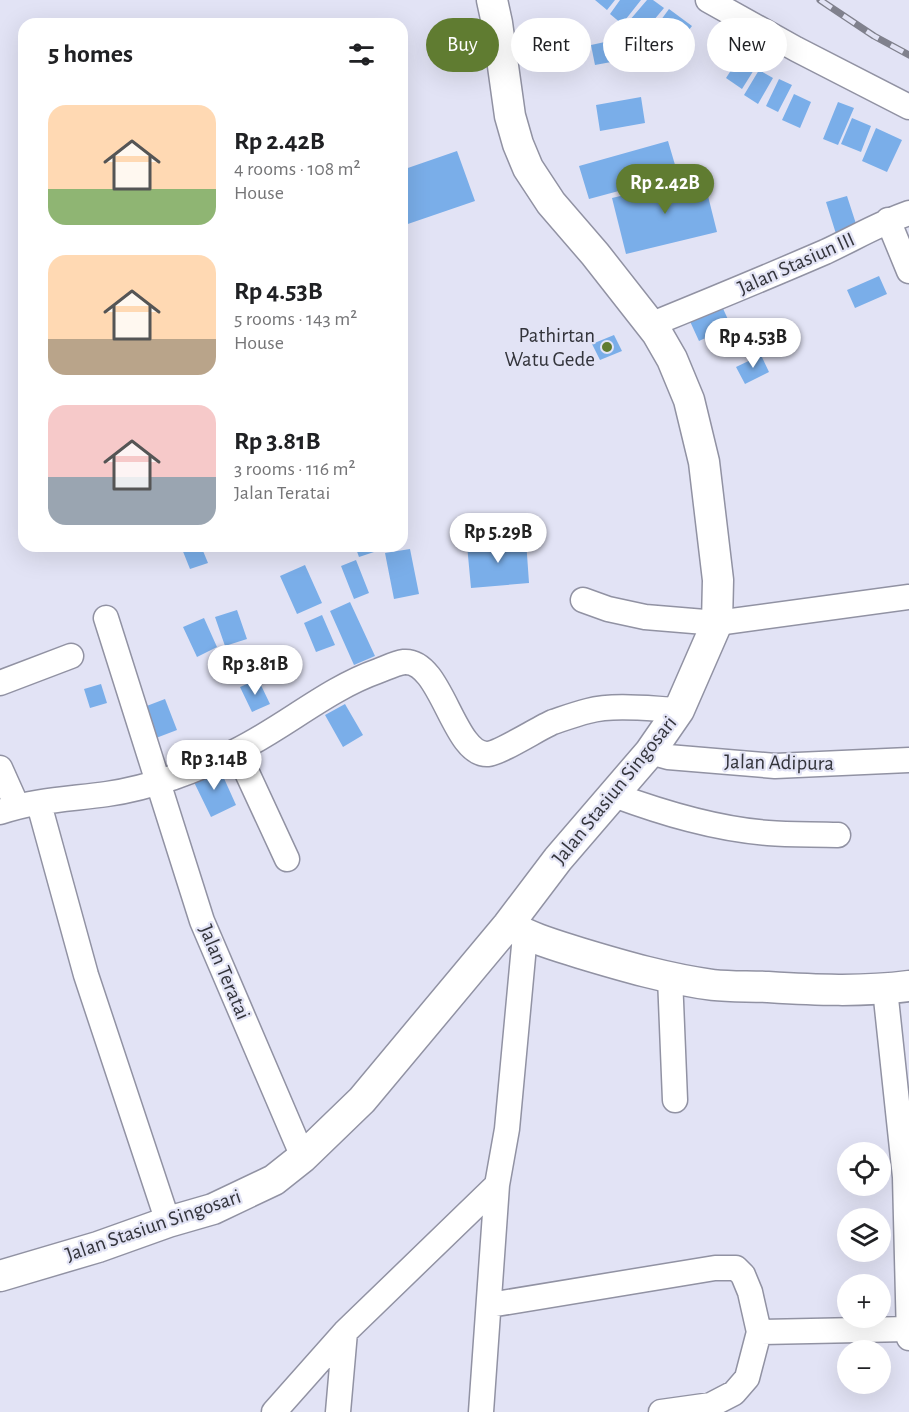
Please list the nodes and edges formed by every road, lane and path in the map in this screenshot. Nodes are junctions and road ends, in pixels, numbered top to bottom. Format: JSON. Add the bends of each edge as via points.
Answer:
{"nodes":[{"id":1,"x":492,"y":0,"type":"edge"},
{"id":2,"x":708,"y":0,"type":"edge"},
{"id":3,"x":909,"y":107,"type":"edge"},
{"id":4,"x":898,"y":217,"type":"edge"},
{"id":5,"x":909,"y":271,"type":"edge"},
{"id":6,"x":650,"y":325,"type":"junction"},
{"id":7,"x":909,"y":597,"type":"edge"},
{"id":8,"x":583,"y":600,"type":"dead end"},
{"id":9,"x":106,"y":618,"type":"dead end"},
{"id":10,"x":717,"y":622,"type":"junction"},
{"id":11,"x":71,"y":656,"type":"dead end"},
{"id":12,"x":0,"y":682,"type":"edge"},
{"id":13,"x":679,"y":710,"type":"junction"},
{"id":14,"x":237,"y":751,"type":"junction"},
{"id":15,"x":650,"y":752,"type":"junction"},
{"id":16,"x":909,"y":760,"type":"edge"},
{"id":17,"x":0,"y":768,"type":"edge"},
{"id":18,"x":158,"y":783,"type":"junction"},
{"id":19,"x":614,"y":795,"type":"junction"},
{"id":20,"x":19,"y":807,"type":"edge"},
{"id":21,"x":838,"y":835,"type":"dead end"},
{"id":22,"x":287,"y":859,"type":"dead end"},
{"id":23,"x":516,"y":930,"type":"junction"},
{"id":24,"x":670,"y":977,"type":"junction"},
{"id":25,"x":897,"y":987,"type":"edge"},
{"id":26,"x":675,"y":1100,"type":"dead end"},
{"id":27,"x":303,"y":1158,"type":"junction"},
{"id":28,"x":497,"y":1185,"type":"junction"},
{"id":29,"x":168,"y":1222,"type":"junction"},
{"id":30,"x":0,"y":1276,"type":"edge"},
{"id":31,"x":490,"y":1305,"type":"junction"},
{"id":32,"x":345,"y":1332,"type":"junction"},
{"id":33,"x":759,"y":1332,"type":"junction"},
{"id":34,"x":908,"y":1334,"type":"edge"},
{"id":35,"x":274,"y":1412,"type":"edge"},
{"id":36,"x":338,"y":1412,"type":"edge"},
{"id":37,"x":480,"y":1412,"type":"edge"},
{"id":38,"x":661,"y":1412,"type":"edge"}],
"edges":[{"from":1,"to":6,"type":"street","name":"Jalan Stasiun Singosari","via":[[510,116],[528,168],[551,203]]},
{"from":2,"to":3,"type":"street"},
{"from":4,"to":5,"type":"street"},
{"from":4,"to":6,"type":"street","name":"Jalan Stasiun III","via":[[812,258]]},
{"from":6,"to":10,"type":"street","name":"Jalan Stasiun Singosari","via":[[677,369],[704,462],[718,580]]},
{"from":7,"to":10,"type":"street"},
{"from":8,"to":10,"type":"street","via":[[645,617]]},
{"from":9,"to":18,"type":"street","name":"Jalan Teratai"},
{"from":10,"to":13,"type":"street","name":"Jalan Stasiun Singosari"},
{"from":11,"to":12,"type":"street"},
{"from":13,"to":14,"type":"street","via":[[590,710],[551,723],[489,754],[477,752],[466,744],[447,705],[423,670],[403,662],[355,679]]},
{"from":13,"to":15,"type":"street","name":"Jalan Stasiun Singosari"},
{"from":14,"to":18,"type":"street"},
{"from":14,"to":22,"type":"street"},
{"from":15,"to":16,"type":"street","name":"Jalan Adipura","via":[[775,766]]},
{"from":15,"to":19,"type":"street","name":"Jalan Stasiun Singosari"},
{"from":17,"to":20,"type":"street"},
{"from":18,"to":20,"type":"street"},
{"from":18,"to":27,"type":"street","name":"Jalan Teratai","via":[[202,921]]},
{"from":19,"to":21,"type":"street","via":[[672,815],[715,824],[766,833]]},
{"from":19,"to":23,"type":"street","name":"Jalan Stasiun Singosari","via":[[558,859]]},
{"from":20,"to":29,"type":"street","via":[[86,975]]},
{"from":23,"to":24,"type":"street","via":[[596,958]]},
{"from":23,"to":27,"type":"street","name":"Jalan Stasiun Singosari","via":[[362,1100]]},
{"from":23,"to":28,"type":"street","via":[[507,1129]]},
{"from":24,"to":25,"type":"street","via":[[715,985],[799,989]]},
{"from":24,"to":26,"type":"street"},
{"from":25,"to":34,"type":"street"},
{"from":27,"to":29,"type":"street","name":"Jalan Stasiun Singosari","via":[[274,1180],[239,1197]]},
{"from":28,"to":31,"type":"street"},
{"from":28,"to":32,"type":"street"},
{"from":29,"to":30,"type":"street","name":"Jalan Stasiun Singosari"},
{"from":31,"to":33,"type":"street","via":[[715,1268],[736,1268],[750,1292]]},
{"from":31,"to":37,"type":"street"},
{"from":32,"to":35,"type":"street"},
{"from":32,"to":36,"type":"street"},
{"from":33,"to":34,"type":"street"},
{"from":33,"to":38,"type":"street","via":[[747,1378],[734,1393],[711,1405]]}]}
